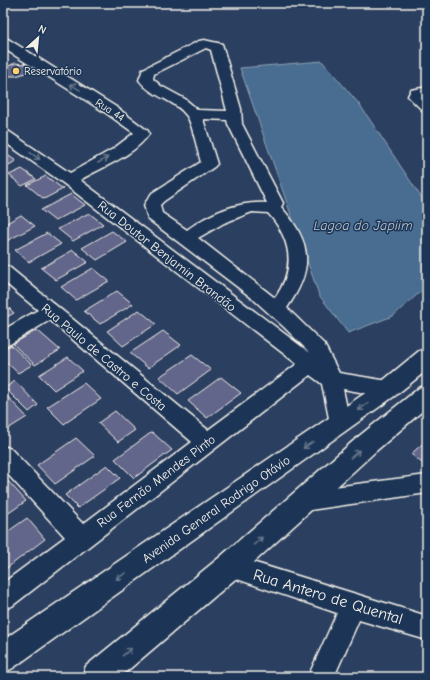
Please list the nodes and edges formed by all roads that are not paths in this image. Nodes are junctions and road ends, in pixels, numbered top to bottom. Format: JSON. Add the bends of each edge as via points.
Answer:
{"nodes":[{"id":1,"x":3,"y":42,"type":"edge"},
{"id":2,"x":427,"y":91,"type":"edge"},
{"id":3,"x":427,"y":107,"type":"edge"},
{"id":4,"x":194,"y":114,"type":"junction"},
{"id":5,"x":233,"y":116,"type":"junction"},
{"id":6,"x":3,"y":134,"type":"edge"},
{"id":7,"x":69,"y":180,"type":"junction"},
{"id":8,"x":274,"y":208,"type":"junction"},
{"id":9,"x":188,"y":238,"type":"junction"},
{"id":10,"x":3,"y":271,"type":"edge"},
{"id":11,"x":277,"y":309,"type":"junction"},
{"id":12,"x":49,"y":312,"type":"junction"},
{"id":13,"x":3,"y":339,"type":"edge"},
{"id":14,"x":427,"y":357,"type":"edge"},
{"id":15,"x":310,"y":365,"type":"junction"},
{"id":16,"x":330,"y":379,"type":"junction"},
{"id":17,"x":388,"y":389,"type":"junction"},
{"id":18,"x":427,"y":394,"type":"edge"},
{"id":19,"x":340,"y":423,"type":"junction"},
{"id":20,"x":207,"y":442,"type":"junction"},
{"id":21,"x":3,"y":454,"type":"edge"},
{"id":22,"x":427,"y":484,"type":"edge"},
{"id":23,"x":303,"y":501,"type":"junction"},
{"id":24,"x":81,"y":538,"type":"junction"},
{"id":25,"x":230,"y":566,"type":"junction"},
{"id":26,"x":3,"y":598,"type":"edge"},
{"id":27,"x":353,"y":606,"type":"junction"},
{"id":28,"x":427,"y":628,"type":"edge"},
{"id":29,"x":3,"y":658,"type":"edge"},
{"id":30,"x":97,"y":677,"type":"edge"},
{"id":31,"x":321,"y":677,"type":"edge"}],
"edges":[{"from":7,"to":1,"type":"street","name":"Rua 44","one_way":true,"via":[[130,145],[142,134],[141,131]]},
{"from":2,"to":3,"type":"street","via":[[416,93],[415,96]]},
{"from":4,"to":5,"type":"street"},
{"from":4,"to":5,"type":"street","via":[[146,80],[148,72],[204,44],[210,44],[217,47],[234,109]]},
{"from":4,"to":9,"type":"street","via":[[209,164],[158,197],[152,205],[154,215]]},
{"from":5,"to":8,"type":"street","via":[[275,203]]},
{"from":6,"to":7,"type":"street","name":"Rua Doutor Benjamin Brandão","one_way":true},
{"from":7,"to":15,"type":"street","name":"Rua Doutor Benjamin Brandão"},
{"from":8,"to":9,"type":"street","via":[[251,207],[222,217],[196,230]]},
{"from":8,"to":11,"type":"street","via":[[292,234],[298,258],[295,280]]},
{"from":9,"to":11,"type":"street"},
{"from":10,"to":12,"type":"street","name":"Rua Paulo de Castro e Costa"},
{"from":11,"to":16,"type":"street","via":[[317,348]]},
{"from":12,"to":13,"type":"street"},
{"from":12,"to":20,"type":"street","name":"Rua Paulo de Castro e Costa"},
{"from":14,"to":17,"type":"main road","name":"Avenida General Rodrigo Otávio"},
{"from":15,"to":16,"type":"street","name":"Rua Doutor Benjamin Brandão"},
{"from":15,"to":20,"type":"street","name":"Rua Fernão Mendes Pinto"},
{"from":16,"to":17,"type":"street","name":"Rua Doutor Benjamin Brandão"},
{"from":16,"to":19,"type":"street"},
{"from":17,"to":19,"type":"main road","name":"Avenida General Rodrigo Otávio","one_way":true},
{"from":23,"to":18,"type":"main road","one_way":true},
{"from":19,"to":29,"type":"main road","name":"Avenida General Rodrigo Otávio","one_way":true},
{"from":20,"to":24,"type":"street","name":"Rua Fernão Mendes Pinto"},
{"from":21,"to":24,"type":"street"},
{"from":22,"to":23,"type":"street"},
{"from":25,"to":23,"type":"main road","one_way":true},
{"from":24,"to":26,"type":"street","name":"Rua Fernão Mendes Pinto"},
{"from":25,"to":27,"type":"street","name":"Rua Antero de Quental"},
{"from":30,"to":25,"type":"main road","one_way":true},
{"from":27,"to":28,"type":"street","name":"Rua Antero de Quental"},
{"from":27,"to":31,"type":"street"}]}
